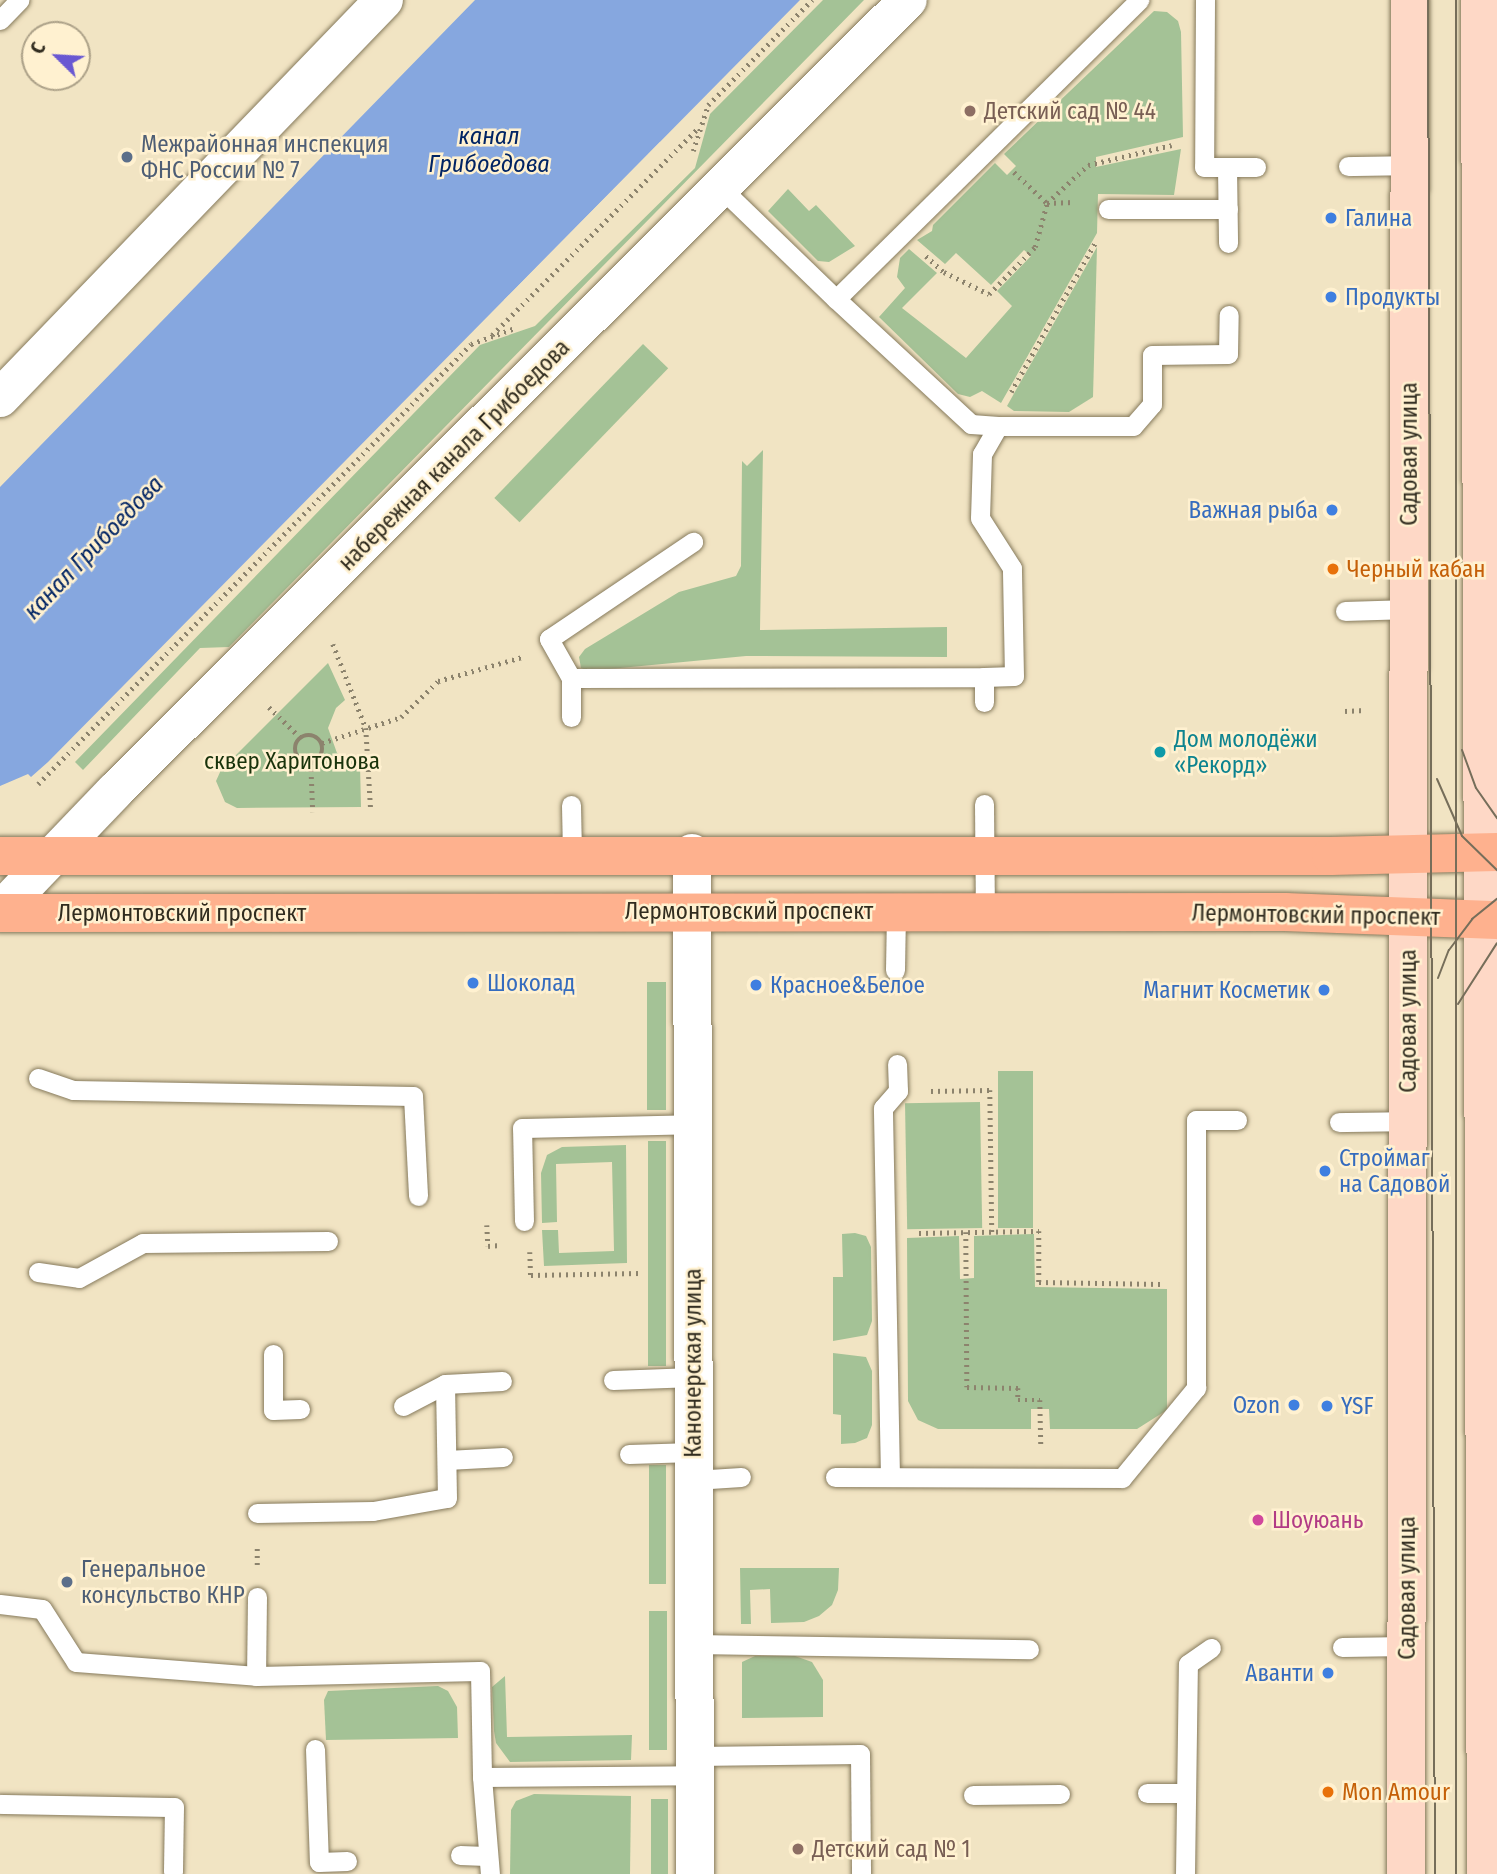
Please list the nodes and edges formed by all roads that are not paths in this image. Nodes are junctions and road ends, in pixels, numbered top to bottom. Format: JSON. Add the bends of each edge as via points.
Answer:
{"nodes":[{"id":1,"x":19,"y":0,"type":"edge"},
{"id":2,"x":384,"y":0,"type":"edge"},
{"id":3,"x":908,"y":0,"type":"edge"},
{"id":4,"x":1139,"y":0,"type":"edge"},
{"id":5,"x":1205,"y":0,"type":"edge"},
{"id":6,"x":1410,"y":0,"type":"edge"},
{"id":7,"x":1480,"y":0,"type":"edge"},
{"id":8,"x":0,"y":20,"type":"edge"},
{"id":9,"x":1409,"y":165,"type":"junction"},
{"id":10,"x":1348,"y":166,"type":"dead end"},
{"id":11,"x":1227,"y":167,"type":"junction"},
{"id":12,"x":1256,"y":167,"type":"dead end"},
{"id":13,"x":722,"y":189,"type":"junction"},
{"id":14,"x":1108,"y":209,"type":"road end"},
{"id":15,"x":1228,"y":209,"type":"junction"},
{"id":16,"x":1228,"y":243,"type":"dead end"},
{"id":17,"x":1489,"y":250,"type":"edge"},
{"id":18,"x":836,"y":299,"type":"junction"},
{"id":19,"x":1228,"y":315,"type":"dead end"},
{"id":20,"x":0,"y":398,"type":"edge"},
{"id":21,"x":998,"y":426,"type":"junction"},
{"id":22,"x":1489,"y":432,"type":"edge"},
{"id":23,"x":693,"y":542,"type":"dead end"},
{"id":24,"x":1409,"y":609,"type":"junction"},
{"id":25,"x":1345,"y":611,"type":"dead end"},
{"id":26,"x":984,"y":677,"type":"junction"},
{"id":27,"x":571,"y":678,"type":"junction"},
{"id":28,"x":984,"y":702,"type":"dead end"},
{"id":29,"x":571,"y":717,"type":"dead end"},
{"id":30,"x":984,"y":804,"type":"dead end"},
{"id":31,"x":571,"y":805,"type":"dead end"},
{"id":32,"x":1490,"y":852,"type":"edge"},
{"id":33,"x":572,"y":853,"type":"junction"},
{"id":34,"x":692,"y":853,"type":"junction"},
{"id":35,"x":984,"y":853,"type":"junction"},
{"id":36,"x":57,"y":854,"type":"junction"},
{"id":37,"x":1408,"y":854,"type":"junction"},
{"id":38,"x":0,"y":856,"type":"edge"},
{"id":39,"x":692,"y":911,"type":"junction"},
{"id":40,"x":896,"y":911,"type":"junction"},
{"id":41,"x":985,"y":911,"type":"junction"},
{"id":42,"x":0,"y":912,"type":"edge"},
{"id":43,"x":1407,"y":917,"type":"junction"},
{"id":44,"x":1489,"y":920,"type":"edge"},
{"id":45,"x":895,"y":970,"type":"dead end"},
{"id":46,"x":897,"y":1064,"type":"dead end"},
{"id":47,"x":38,"y":1078,"type":"dead end"},
{"id":48,"x":1237,"y":1120,"type":"dead end"},
{"id":49,"x":1408,"y":1121,"type":"junction"},
{"id":50,"x":1339,"y":1122,"type":"dead end"},
{"id":51,"x":692,"y":1124,"type":"junction"},
{"id":52,"x":418,"y":1196,"type":"dead end"},
{"id":53,"x":524,"y":1221,"type":"road end"},
{"id":54,"x":328,"y":1241,"type":"dead end"},
{"id":55,"x":38,"y":1272,"type":"dead end"},
{"id":56,"x":274,"y":1354,"type":"dead end"},
{"id":57,"x":693,"y":1377,"type":"junction"},
{"id":58,"x":613,"y":1380,"type":"dead end"},
{"id":59,"x":502,"y":1381,"type":"dead end"},
{"id":60,"x":445,"y":1384,"type":"junction"},
{"id":61,"x":403,"y":1406,"type":"dead end"},
{"id":62,"x":300,"y":1409,"type":"dead end"},
{"id":63,"x":1490,"y":1415,"type":"edge"},
{"id":64,"x":629,"y":1454,"type":"dead end"},
{"id":65,"x":503,"y":1457,"type":"dead end"},
{"id":66,"x":447,"y":1460,"type":"junction"},
{"id":67,"x":694,"y":1466,"type":"junction"},
{"id":68,"x":741,"y":1477,"type":"dead end"},
{"id":69,"x":835,"y":1477,"type":"dead end"},
{"id":70,"x":890,"y":1477,"type":"junction"},
{"id":71,"x":257,"y":1513,"type":"road end"},
{"id":72,"x":257,"y":1597,"type":"road end"},
{"id":73,"x":0,"y":1604,"type":"edge"},
{"id":74,"x":694,"y":1644,"type":"junction"},
{"id":75,"x":1407,"y":1646,"type":"junction"},
{"id":76,"x":1342,"y":1647,"type":"dead end"},
{"id":77,"x":1211,"y":1648,"type":"dead end"},
{"id":78,"x":1029,"y":1649,"type":"dead end"},
{"id":79,"x":256,"y":1676,"type":"junction"},
{"id":80,"x":1491,"y":1737,"type":"edge"},
{"id":81,"x":315,"y":1749,"type":"dead end"},
{"id":82,"x":695,"y":1765,"type":"junction"},
{"id":83,"x":482,"y":1777,"type":"junction"},
{"id":84,"x":1147,"y":1793,"type":"dead end"},
{"id":85,"x":1185,"y":1793,"type":"junction"},
{"id":86,"x":1060,"y":1794,"type":"dead end"},
{"id":87,"x":973,"y":1795,"type":"dead end"},
{"id":88,"x":0,"y":1804,"type":"edge"},
{"id":89,"x":460,"y":1855,"type":"dead end"},
{"id":90,"x":347,"y":1861,"type":"dead end"},
{"id":91,"x":488,"y":1865,"type":"edge"},
{"id":92,"x":173,"y":1872,"type":"dead end"},
{"id":93,"x":695,"y":1874,"type":"edge"},
{"id":94,"x":861,"y":1874,"type":"edge"},
{"id":95,"x":1185,"y":1874,"type":"edge"},
{"id":96,"x":1406,"y":1874,"type":"edge"},
{"id":97,"x":1486,"y":1874,"type":"edge"}],
"edges":[{"from":1,"to":8,"type":"lane"},
{"from":2,"to":20,"type":"street"},
{"from":3,"to":13,"type":"street","name":"набережная канала Грибоедова"},
{"from":4,"to":18,"type":"lane"},
{"from":5,"to":11,"type":"lane","via":[[1204,167]]},
{"from":6,"to":9,"type":"street","name":"Садовая улица"},
{"from":7,"to":17,"type":"street"},
{"from":9,"to":10,"type":"lane"},
{"from":9,"to":24,"type":"street","name":"Садовая улица"},
{"from":11,"to":12,"type":"lane"},
{"from":11,"to":15,"type":"lane"},
{"from":13,"to":18,"type":"lane"},
{"from":13,"to":36,"type":"street","name":"набережная канала Грибоедова","via":[[114,792]]},
{"from":14,"to":15,"type":"lane"},
{"from":15,"to":16,"type":"lane"},
{"from":17,"to":22,"type":"street"},
{"from":18,"to":21,"type":"lane","via":[[971,424]]},
{"from":19,"to":21,"type":"lane","via":[[1228,354],[1152,355],[1152,404],[1133,426]]},
{"from":21,"to":26,"type":"lane","via":[[982,454],[980,518],[1012,568],[1014,676]]},
{"from":22,"to":32,"type":"street"},
{"from":23,"to":27,"type":"lane","via":[[549,639]]},
{"from":24,"to":25,"type":"lane"},
{"from":24,"to":37,"type":"street","name":"Садовая улица"},
{"from":26,"to":27,"type":"lane"},
{"from":26,"to":28,"type":"lane"},
{"from":27,"to":29,"type":"lane"},
{"from":30,"to":35,"type":"lane"},
{"from":31,"to":33,"type":"lane"},
{"from":32,"to":37,"type":"main road"},
{"from":32,"to":44,"type":"street"},
{"from":33,"to":34,"type":"main road"},
{"from":33,"to":36,"type":"main road"},
{"from":34,"to":35,"type":"main road"},
{"from":34,"to":39,"type":"street","name":"Канонерская улица"},
{"from":35,"to":37,"type":"main road"},
{"from":35,"to":41,"type":"lane"},
{"from":36,"to":38,"type":"main road"},
{"from":36,"to":42,"type":"street","name":"набережная канала Грибоедова"},
{"from":37,"to":43,"type":"street","name":"Садовая улица"},
{"from":39,"to":40,"type":"main road","name":"Лермонтовский проспект"},
{"from":39,"to":42,"type":"main road","name":"Лермонтовский проспект"},
{"from":39,"to":51,"type":"street","name":"Канонерская улица"},
{"from":40,"to":41,"type":"main road","name":"Лермонтовский проспект"},
{"from":40,"to":45,"type":"lane"},
{"from":41,"to":43,"type":"main road","name":"Лермонтовский проспект"},
{"from":43,"to":44,"type":"main road","name":"Лермонтовский проспект"},
{"from":43,"to":49,"type":"street","name":"Садовая улица"},
{"from":44,"to":63,"type":"street"},
{"from":46,"to":70,"type":"lane","via":[[898,1091],[883,1108]]},
{"from":47,"to":52,"type":"lane","via":[[73,1090],[413,1096]]},
{"from":48,"to":70,"type":"lane","via":[[1196,1120],[1196,1388],[1122,1478]]},
{"from":49,"to":50,"type":"lane"},
{"from":49,"to":75,"type":"street","name":"Садовая улица"},
{"from":51,"to":53,"type":"lane","via":[[522,1128]]},
{"from":51,"to":57,"type":"street","name":"Канонерская улица"},
{"from":54,"to":55,"type":"lane","via":[[142,1243],[79,1278]]},
{"from":56,"to":62,"type":"lane","via":[[273,1410]]},
{"from":57,"to":58,"type":"lane"},
{"from":57,"to":67,"type":"street","name":"Канонерская улица"},
{"from":59,"to":60,"type":"lane"},
{"from":60,"to":61,"type":"lane"},
{"from":60,"to":66,"type":"lane"},
{"from":63,"to":80,"type":"street"},
{"from":64,"to":67,"type":"lane"},
{"from":65,"to":66,"type":"lane"},
{"from":66,"to":71,"type":"lane","via":[[447,1498],[373,1511]]},
{"from":67,"to":68,"type":"lane"},
{"from":67,"to":74,"type":"street","name":"Канонерская улица"},
{"from":69,"to":70,"type":"lane"},
{"from":72,"to":79,"type":"lane"},
{"from":73,"to":79,"type":"lane","via":[[42,1609],[76,1661]]},
{"from":74,"to":78,"type":"lane"},
{"from":74,"to":82,"type":"street","name":"Канонерская улица"},
{"from":75,"to":76,"type":"lane"},
{"from":75,"to":96,"type":"street","name":"Садовая улица"},
{"from":77,"to":85,"type":"lane","via":[[1188,1664]]},
{"from":79,"to":83,"type":"lane","via":[[480,1671]]},
{"from":80,"to":97,"type":"street"},
{"from":81,"to":90,"type":"lane","via":[[319,1862]]},
{"from":82,"to":83,"type":"lane"},
{"from":82,"to":93,"type":"street","name":"Канонерская улица"},
{"from":82,"to":94,"type":"lane","via":[[860,1754]]},
{"from":83,"to":91,"type":"lane"},
{"from":84,"to":85,"type":"lane"},
{"from":85,"to":95,"type":"lane"},
{"from":86,"to":87,"type":"lane"},
{"from":88,"to":92,"type":"lane","via":[[174,1807]]},
{"from":89,"to":91,"type":"lane"}]}
